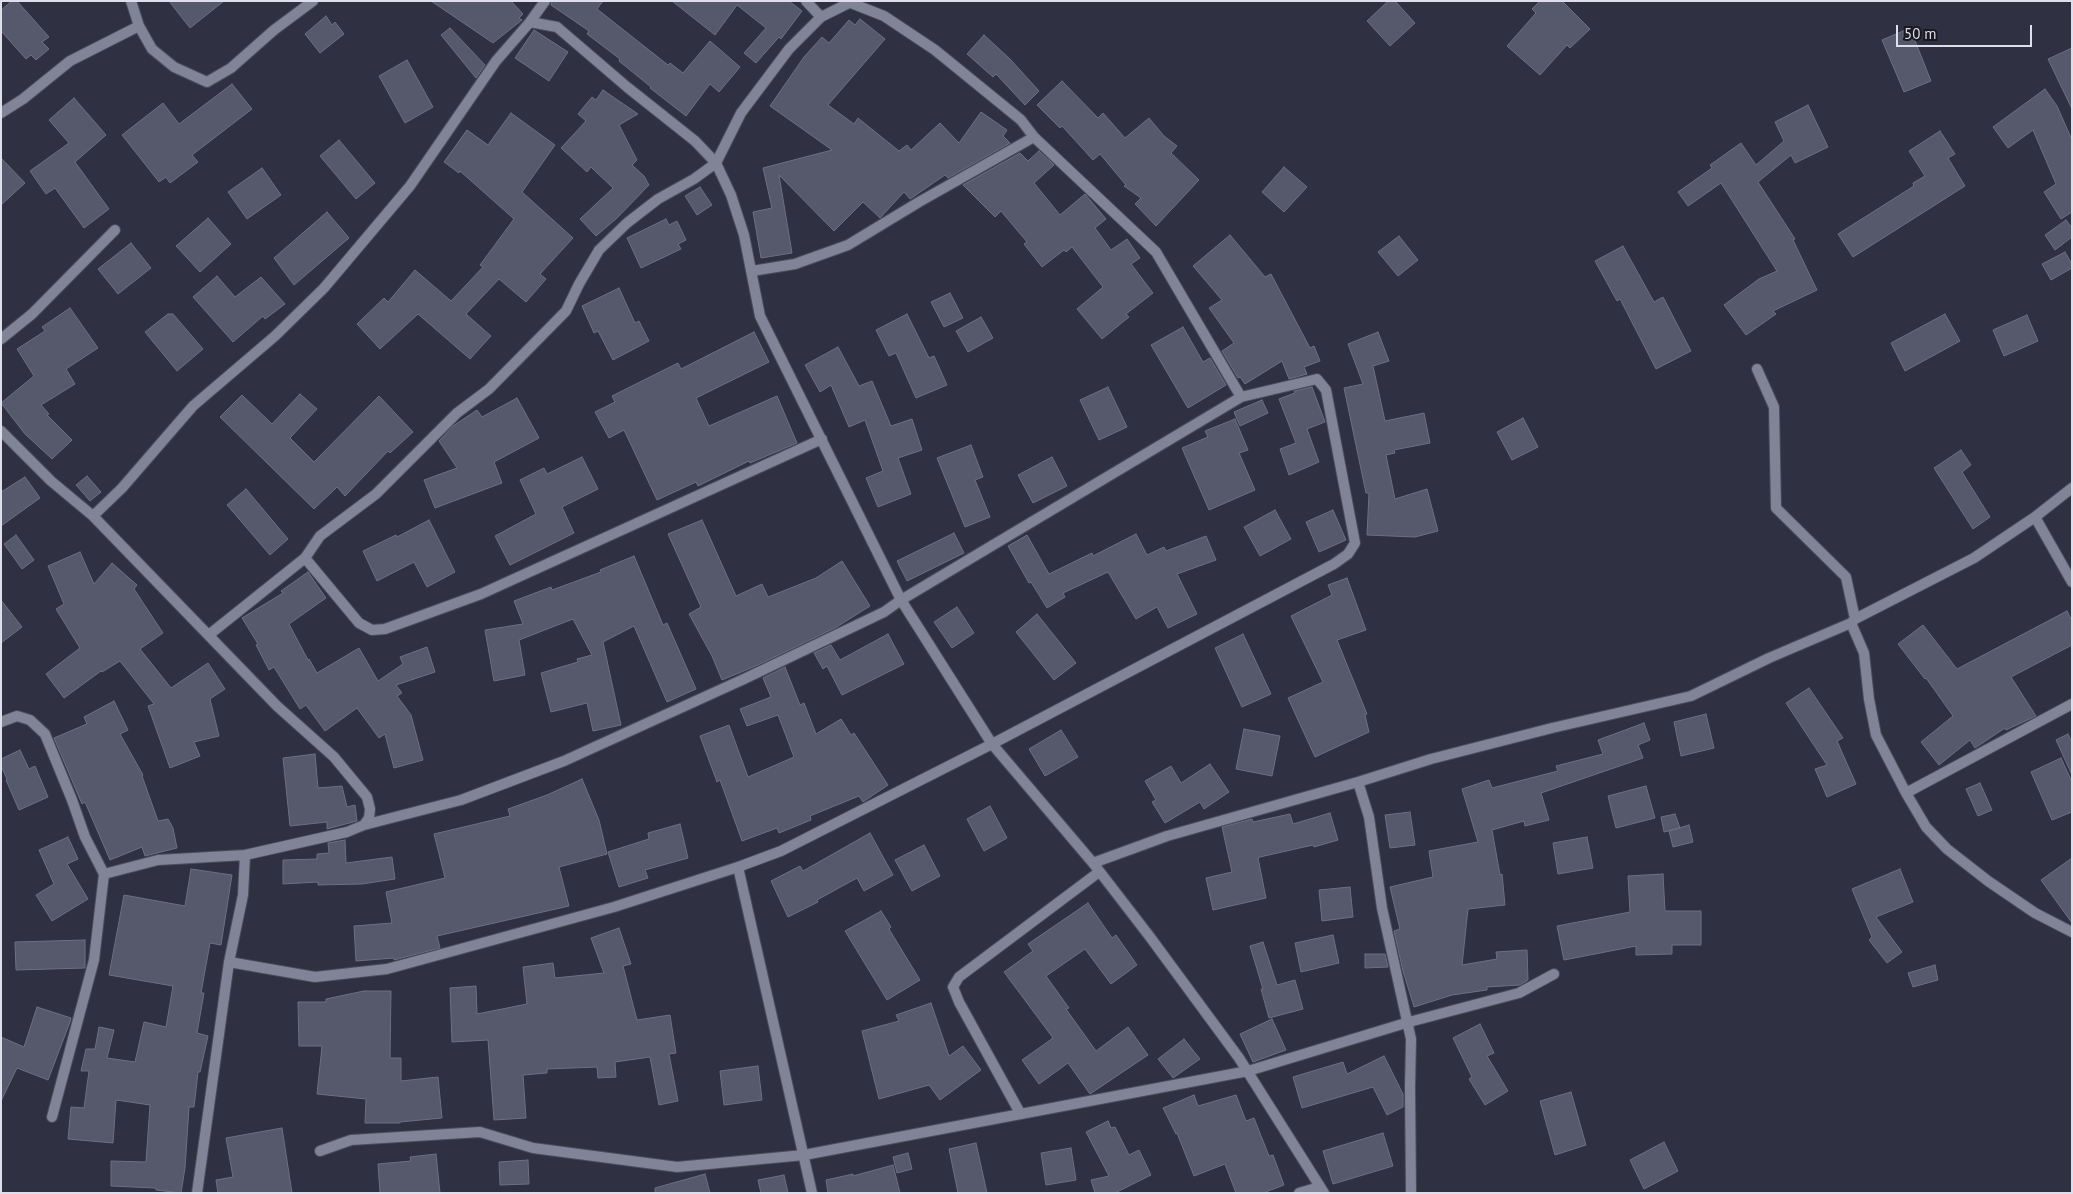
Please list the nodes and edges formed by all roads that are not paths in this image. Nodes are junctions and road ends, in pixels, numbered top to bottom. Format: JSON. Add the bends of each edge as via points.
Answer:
{"nodes":[{"id":1,"x":131,"y":1,"type":"edge"},
{"id":2,"x":313,"y":1,"type":"edge"},
{"id":3,"x":545,"y":1,"type":"edge"},
{"id":4,"x":806,"y":1,"type":"edge"},
{"id":5,"x":852,"y":2,"type":"edge"},
{"id":6,"x":821,"y":17,"type":"junction"},
{"id":7,"x":530,"y":22,"type":"junction"},
{"id":8,"x":139,"y":26,"type":"junction"},
{"id":9,"x":1,"y":114,"type":"edge"},
{"id":10,"x":1034,"y":137,"type":"junction"},
{"id":11,"x":716,"y":163,"type":"junction"},
{"id":12,"x":115,"y":230,"type":"dead end"},
{"id":13,"x":752,"y":271,"type":"junction"},
{"id":14,"x":1,"y":339,"type":"edge"},
{"id":15,"x":1757,"y":369,"type":"dead end"},
{"id":16,"x":1241,"y":397,"type":"junction"},
{"id":17,"x":1,"y":431,"type":"edge"},
{"id":18,"x":822,"y":439,"type":"junction"},
{"id":19,"x":2072,"y":488,"type":"edge"},
{"id":20,"x":94,"y":516,"type":"junction"},
{"id":21,"x":2035,"y":517,"type":"junction"},
{"id":22,"x":305,"y":558,"type":"junction"},
{"id":23,"x":2072,"y":582,"type":"edge"},
{"id":24,"x":901,"y":600,"type":"junction"},
{"id":25,"x":1853,"y":621,"type":"junction"},
{"id":26,"x":210,"y":634,"type":"junction"},
{"id":27,"x":2072,"y":704,"type":"edge"},
{"id":28,"x":1,"y":722,"type":"edge"},
{"id":29,"x":992,"y":744,"type":"junction"},
{"id":30,"x":1358,"y":782,"type":"junction"},
{"id":31,"x":1906,"y":793,"type":"junction"},
{"id":32,"x":364,"y":825,"type":"junction"},
{"id":33,"x":245,"y":855,"type":"junction"},
{"id":34,"x":1093,"y":863,"type":"junction"},
{"id":35,"x":738,"y":867,"type":"junction"},
{"id":36,"x":1099,"y":872,"type":"junction"},
{"id":37,"x":104,"y":874,"type":"junction"},
{"id":38,"x":2072,"y":932,"type":"edge"},
{"id":39,"x":228,"y":962,"type":"junction"},
{"id":40,"x":1554,"y":974,"type":"dead end"},
{"id":41,"x":1409,"y":1022,"type":"junction"},
{"id":42,"x":1248,"y":1072,"type":"junction"},
{"id":43,"x":1020,"y":1113,"type":"junction"},
{"id":44,"x":52,"y":1117,"type":"dead end"},
{"id":45,"x":320,"y":1151,"type":"dead end"},
{"id":46,"x":804,"y":1155,"type":"junction"},
{"id":47,"x":1322,"y":1190,"type":"edge"},
{"id":48,"x":197,"y":1193,"type":"edge"},
{"id":49,"x":812,"y":1193,"type":"edge"},
{"id":50,"x":1299,"y":1193,"type":"edge"},
{"id":51,"x":1411,"y":1193,"type":"edge"}],
"edges":[{"from":1,"to":8,"type":"street"},
{"from":2,"to":8,"type":"street","via":[[231,68],[208,82],[174,67],[152,49]]},
{"from":3,"to":7,"type":"street"},
{"from":4,"to":6,"type":"street"},
{"from":5,"to":6,"type":"street"},
{"from":5,"to":10,"type":"street","via":[[884,16],[935,50],[1021,120]]},
{"from":6,"to":11,"type":"street","via":[[789,49],[741,113]]},
{"from":7,"to":11,"type":"street","via":[[556,27],[695,141]]},
{"from":7,"to":20,"type":"street","via":[[496,61],[410,186],[324,288],[275,336],[192,406]]},
{"from":8,"to":9,"type":"street","via":[[70,61]]},
{"from":10,"to":13,"type":"street","via":[[848,246],[795,264]]},
{"from":10,"to":16,"type":"street","via":[[1156,252]]},
{"from":11,"to":13,"type":"street","via":[[731,195]]},
{"from":11,"to":22,"type":"street","via":[[627,222],[599,250],[566,311],[489,389],[457,413],[376,494],[320,536]]},
{"from":12,"to":14,"type":"street","via":[[32,314]]},
{"from":13,"to":18,"type":"street","via":[[760,316]]},
{"from":15,"to":25,"type":"street","via":[[1774,407],[1776,508],[1846,577]]},
{"from":16,"to":24,"type":"street"},
{"from":16,"to":29,"type":"street","via":[[1317,380],[1322,384],[1326,390],[1355,543],[1348,554]]},
{"from":17,"to":20,"type":"street","via":[[51,481]]},
{"from":18,"to":22,"type":"street","via":[[481,594],[385,629],[372,630],[359,623]]},
{"from":18,"to":24,"type":"street"},
{"from":19,"to":21,"type":"street"},
{"from":20,"to":26,"type":"street"},
{"from":21,"to":23,"type":"street"},
{"from":21,"to":25,"type":"street","via":[[1974,558]]},
{"from":22,"to":26,"type":"street"},
{"from":24,"to":29,"type":"street"},
{"from":24,"to":32,"type":"street","via":[[858,625],[564,761],[461,800]]},
{"from":25,"to":30,"type":"street","via":[[1691,696],[1440,756]]},
{"from":25,"to":31,"type":"street","via":[[1864,653],[1876,735]]},
{"from":26,"to":32,"type":"street","via":[[277,706],[334,758],[367,796],[370,809]]},
{"from":27,"to":31,"type":"street"},
{"from":28,"to":37,"type":"street","via":[[17,716],[30,720],[45,734],[85,837]]},
{"from":29,"to":34,"type":"street"},
{"from":29,"to":35,"type":"street","via":[[781,851]]},
{"from":30,"to":34,"type":"street","via":[[1167,836]]},
{"from":30,"to":41,"type":"street","via":[[1369,817],[1382,908]]},
{"from":31,"to":38,"type":"street","via":[[1926,827],[1947,849],[2035,913]]},
{"from":32,"to":33,"type":"street","via":[[347,832]]},
{"from":33,"to":37,"type":"street","via":[[158,860]]},
{"from":33,"to":39,"type":"street","via":[[243,895]]},
{"from":34,"to":36,"type":"street"},
{"from":35,"to":39,"type":"street","via":[[614,907],[388,969],[315,977]]},
{"from":35,"to":46,"type":"street"},
{"from":36,"to":42,"type":"street"},
{"from":36,"to":43,"type":"street","via":[[958,977],[953,987]]},
{"from":37,"to":44,"type":"street","via":[[94,960]]},
{"from":39,"to":48,"type":"street"},
{"from":40,"to":41,"type":"street","via":[[1519,993]]},
{"from":41,"to":42,"type":"street"},
{"from":41,"to":51,"type":"street"},
{"from":42,"to":43,"type":"street"},
{"from":42,"to":47,"type":"street"},
{"from":43,"to":46,"type":"street"},
{"from":45,"to":46,"type":"street","via":[[351,1140],[480,1132],[533,1148],[677,1167]]},
{"from":46,"to":49,"type":"street"},
{"from":47,"to":50,"type":"street"}]}
